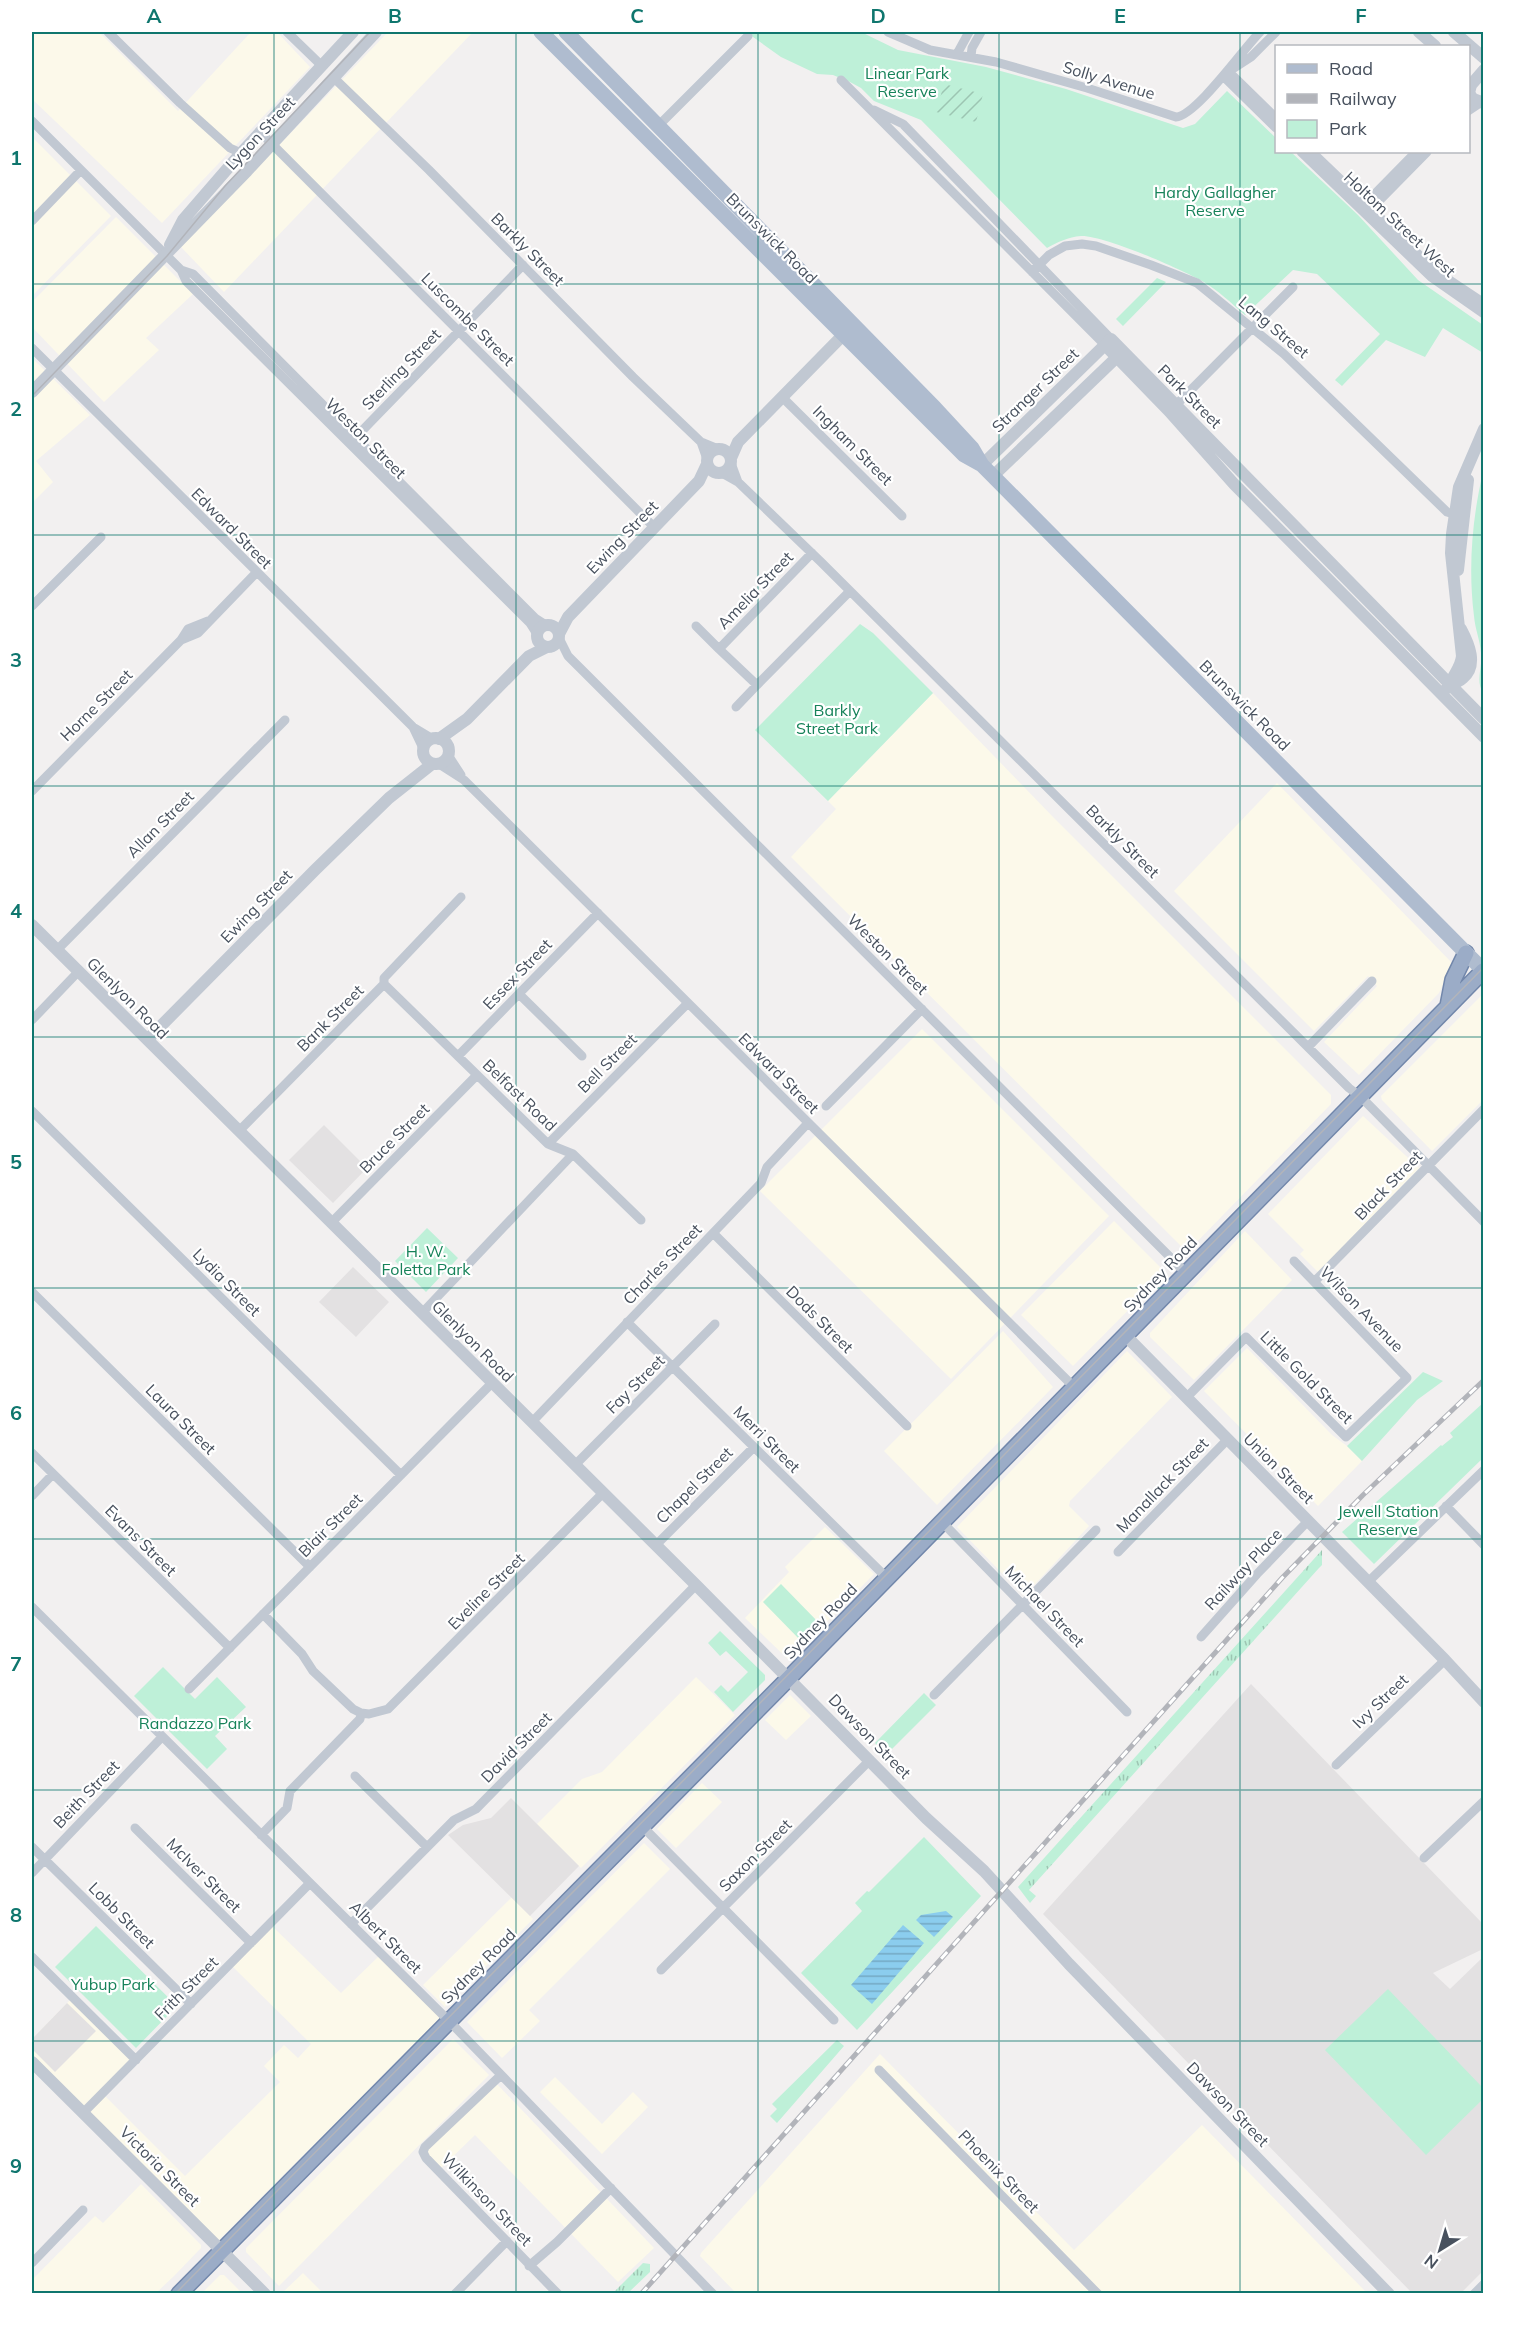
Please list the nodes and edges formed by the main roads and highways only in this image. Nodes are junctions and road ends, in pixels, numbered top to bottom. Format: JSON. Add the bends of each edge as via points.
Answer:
{"nodes":[{"id":1,"x":541,"y":32,"type":"edge"},
{"id":2,"x":566,"y":32,"type":"edge"},
{"id":3,"x":658,"y":126,"type":"junction"},
{"id":4,"x":646,"y":138,"type":"junction"},
{"id":5,"x":848,"y":329,"type":"junction"},
{"id":6,"x":1466,"y":953,"type":"junction"},
{"id":7,"x":1483,"y":970,"type":"edge"},
{"id":8,"x":1448,"y":1006,"type":"junction"},
{"id":9,"x":179,"y":2294,"type":"edge"}],
"edges":[{"from":1,"to":4,"type":"main road","name":"Brunswick Road"},
{"from":2,"to":3,"type":"main road","name":"Brunswick Road"},
{"from":3,"to":4,"type":"main road"},
{"from":3,"to":5,"type":"main road","name":"Brunswick Road"},
{"from":4,"to":5,"type":"main road","name":"Brunswick Road"},
{"from":5,"to":6,"type":"main road","name":"Brunswick Road","via":[[964,455],[987,470]]},
{"from":6,"to":7,"type":"main road","name":"Brunswick Road"},
{"from":6,"to":8,"type":"highway"},
{"from":7,"to":8,"type":"highway","name":"Sydney Road"},
{"from":8,"to":9,"type":"highway","name":"Sydney Road"}]}
